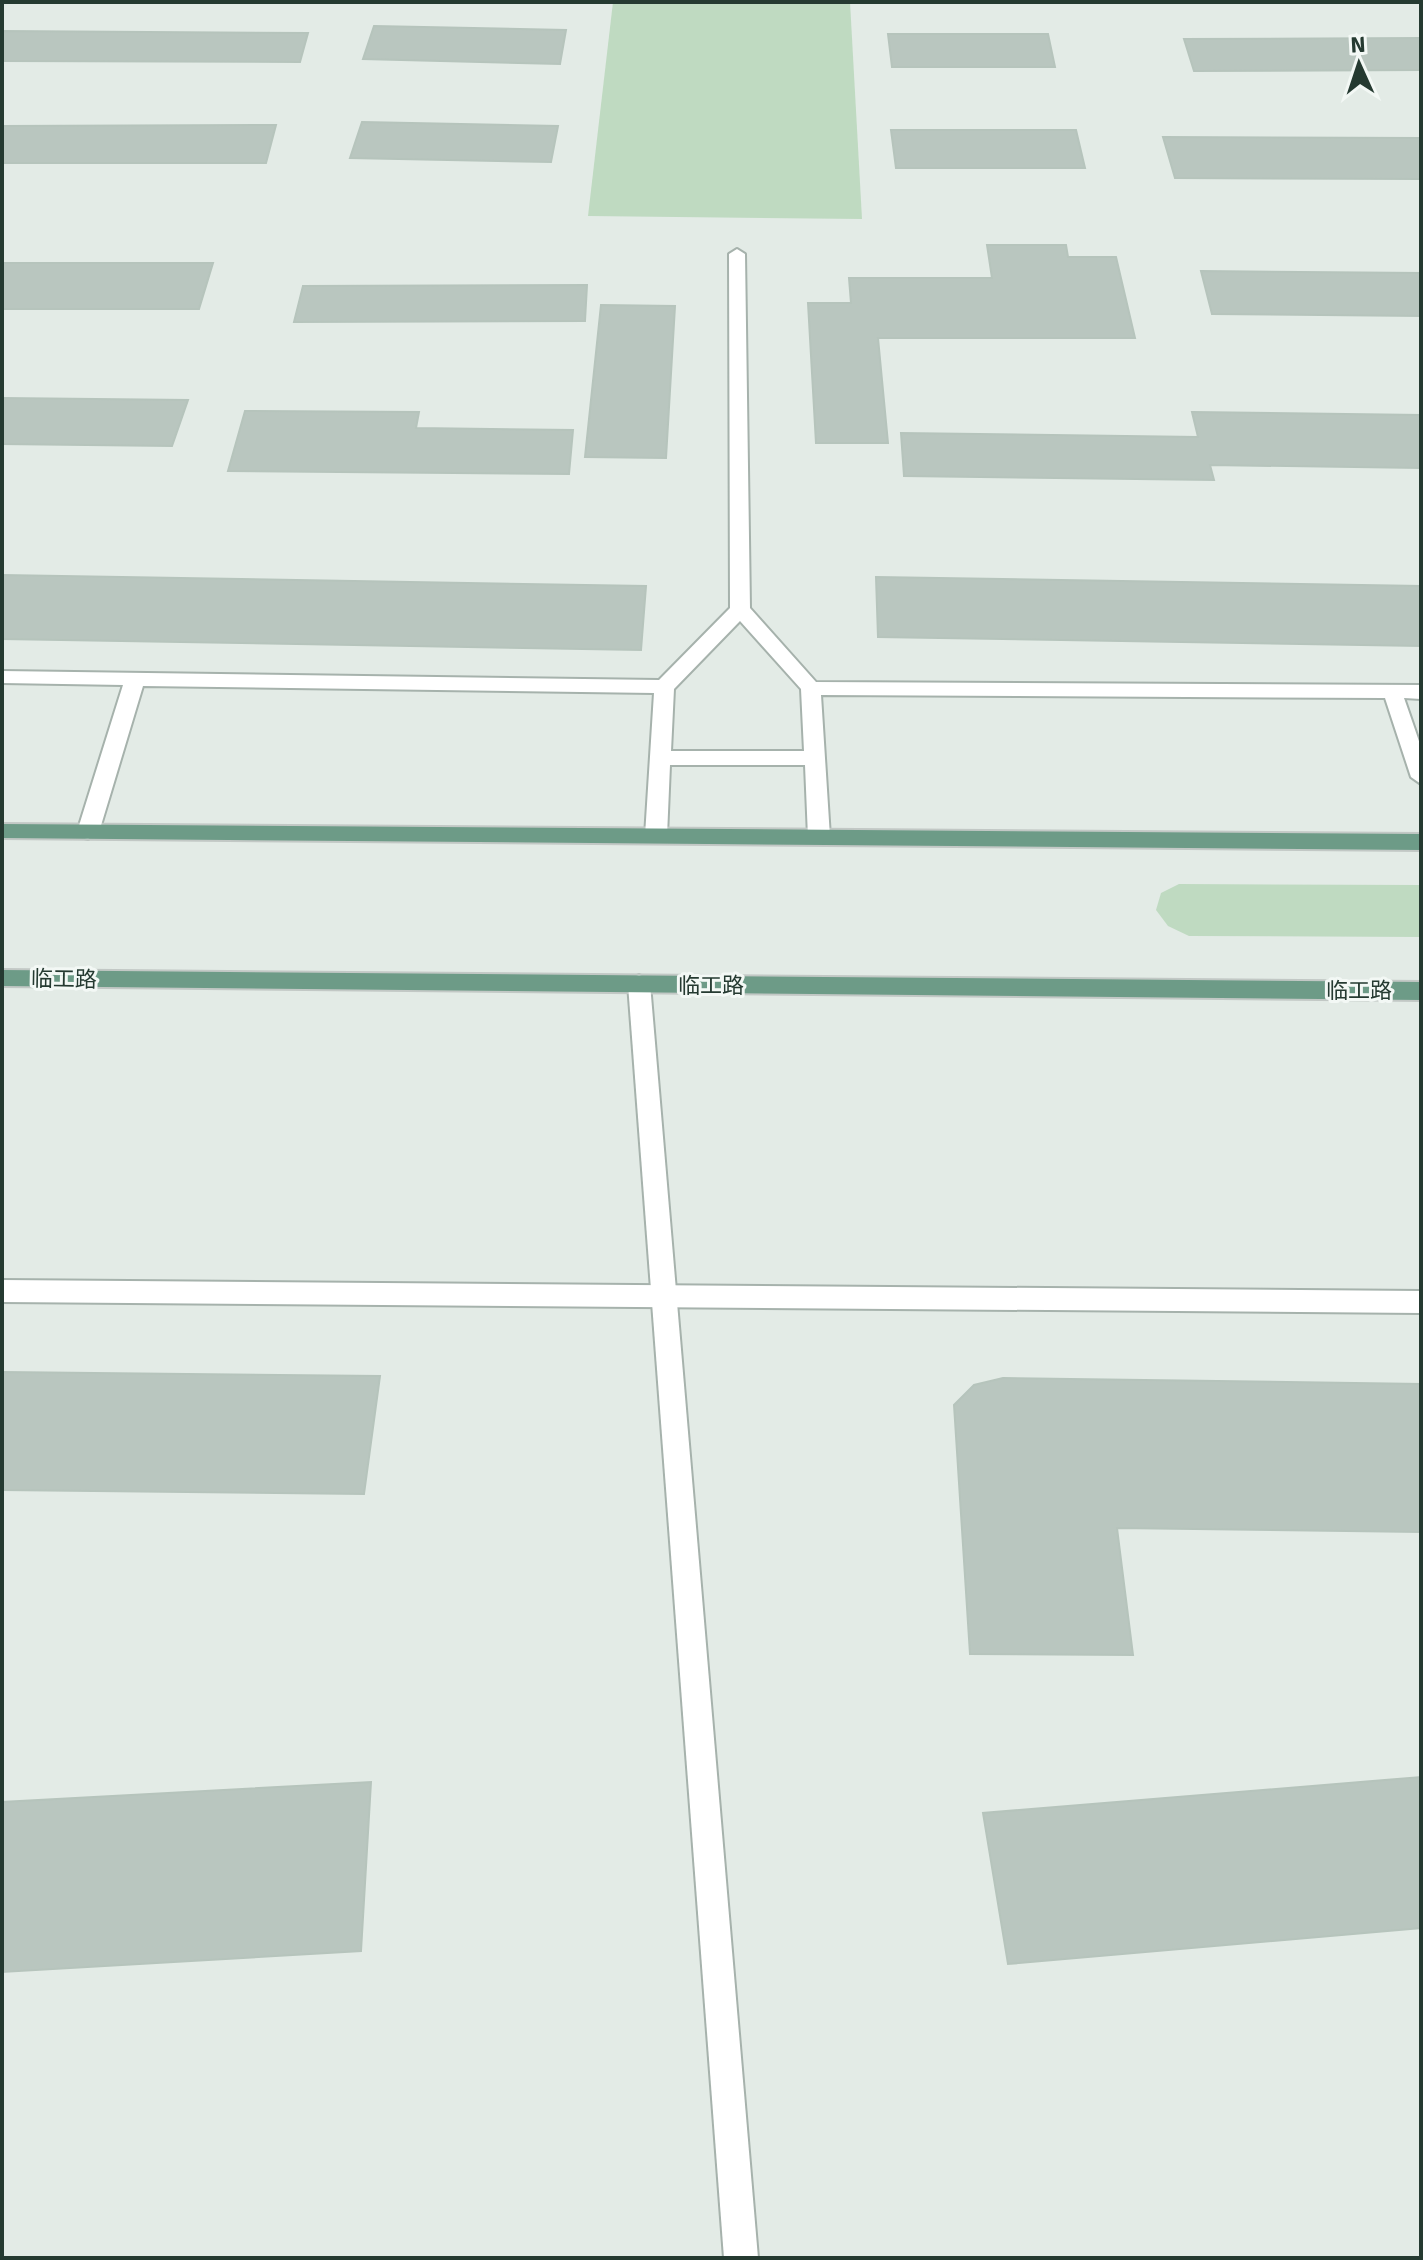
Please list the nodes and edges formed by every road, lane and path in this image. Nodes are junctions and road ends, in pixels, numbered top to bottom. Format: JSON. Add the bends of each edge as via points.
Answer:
{"nodes":[{"id":1,"x":737,"y":254,"type":"dead end"},
{"id":2,"x":740,"y":609,"type":"junction"},
{"id":3,"x":2,"y":677,"type":"edge"},
{"id":4,"x":135,"y":679,"type":"junction"},
{"id":5,"x":664,"y":687,"type":"junction"},
{"id":6,"x":811,"y":688,"type":"junction"},
{"id":7,"x":1392,"y":691,"type":"junction"},
{"id":8,"x":1421,"y":692,"type":"edge"},
{"id":9,"x":660,"y":758,"type":"junction"},
{"id":10,"x":815,"y":758,"type":"junction"},
{"id":11,"x":1421,"y":777,"type":"edge"},
{"id":12,"x":2,"y":831,"type":"edge"},
{"id":13,"x":88,"y":832,"type":"junction"},
{"id":14,"x":656,"y":836,"type":"junction"},
{"id":15,"x":819,"y":837,"type":"junction"},
{"id":16,"x":1421,"y":842,"type":"edge"},
{"id":17,"x":2,"y":978,"type":"edge"},
{"id":18,"x":639,"y":984,"type":"junction"},
{"id":19,"x":1421,"y":991,"type":"edge"},
{"id":20,"x":2,"y":1291,"type":"edge"},
{"id":21,"x":664,"y":1297,"type":"junction"},
{"id":22,"x":1421,"y":1302,"type":"edge"},
{"id":23,"x":741,"y":2258,"type":"edge"}],
"edges":[{"from":1,"to":2,"type":"street"},
{"from":2,"to":5,"type":"street"},
{"from":2,"to":6,"type":"street"},
{"from":3,"to":4,"type":"street"},
{"from":4,"to":5,"type":"street"},
{"from":4,"to":13,"type":"street"},
{"from":5,"to":9,"type":"street"},
{"from":6,"to":7,"type":"street"},
{"from":6,"to":10,"type":"street"},
{"from":7,"to":8,"type":"street"},
{"from":7,"to":11,"type":"street"},
{"from":9,"to":10,"type":"street"},
{"from":9,"to":14,"type":"street"},
{"from":10,"to":15,"type":"street"},
{"from":12,"to":13,"type":"main road"},
{"from":13,"to":14,"type":"main road"},
{"from":14,"to":15,"type":"main road"},
{"from":15,"to":16,"type":"main road"},
{"from":17,"to":18,"type":"main road","name":"临工路"},
{"from":18,"to":19,"type":"main road","name":"临工路"},
{"from":18,"to":21,"type":"street"},
{"from":20,"to":21,"type":"street"},
{"from":21,"to":22,"type":"street"},
{"from":21,"to":23,"type":"street"}]}
